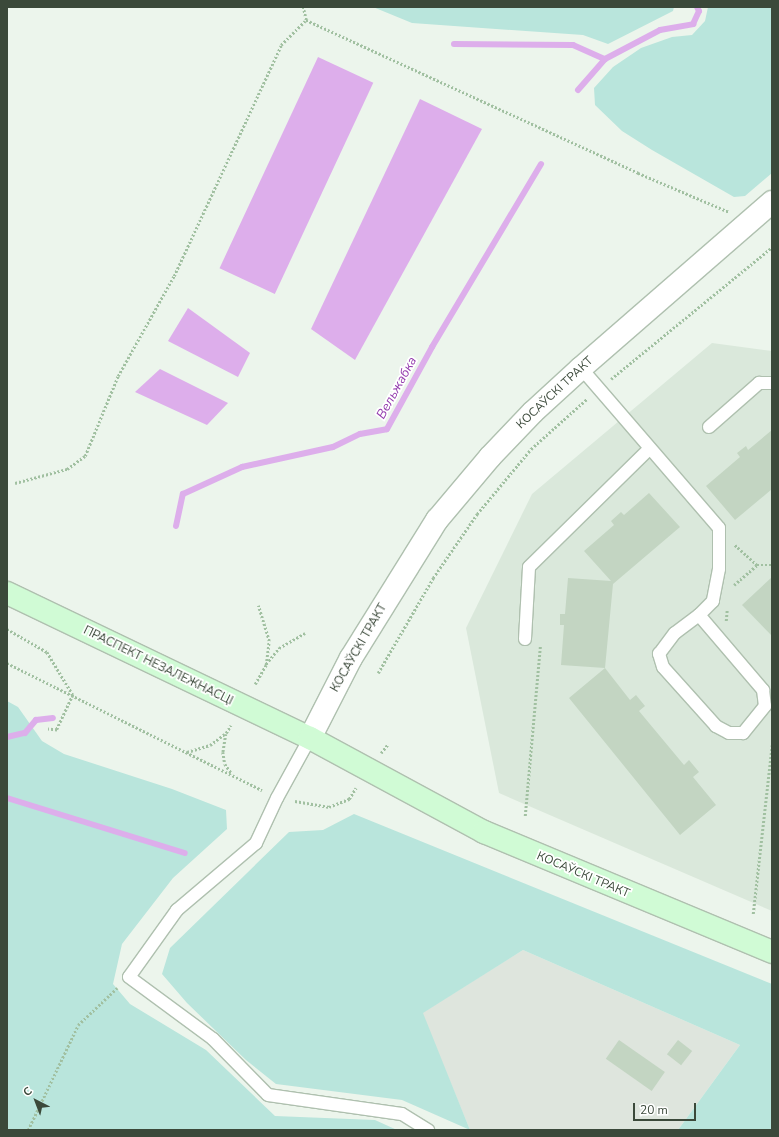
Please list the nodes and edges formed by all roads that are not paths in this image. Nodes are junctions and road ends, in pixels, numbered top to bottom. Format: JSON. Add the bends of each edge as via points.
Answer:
{"nodes":[{"id":1,"x":771,"y":205,"type":"edge"},
{"id":2,"x":581,"y":368,"type":"junction"},
{"id":3,"x":772,"y":383,"type":"edge"},
{"id":4,"x":709,"y":427,"type":"dead end"},
{"id":5,"x":648,"y":449,"type":"junction"},
{"id":6,"x":7,"y":593,"type":"edge"},
{"id":7,"x":699,"y":616,"type":"junction"},
{"id":8,"x":525,"y":639,"type":"road end"},
{"id":9,"x":310,"y":738,"type":"junction"},
{"id":10,"x":772,"y":952,"type":"edge"},
{"id":11,"x":428,"y":1130,"type":"edge"}],
"edges":[{"from":1,"to":2,"type":"street","name":"КОСАЎСКІ ТРАКТ","via":[[742,226]]},
{"from":2,"to":5,"type":"lane"},
{"from":2,"to":9,"type":"street","name":"КОСАЎСКІ ТРАКТ","via":[[533,412],[490,457],[437,520],[350,658]]},
{"from":3,"to":4,"type":"lane","via":[[759,383]]},
{"from":5,"to":7,"type":"lane","via":[[718,528],[719,569],[713,601]]},
{"from":5,"to":8,"type":"lane","via":[[528,567]]},
{"from":6,"to":9,"type":"main road","name":"ПРАСПЕКТ НЕЗАЛЕЖНАСЦІ"},
{"from":7,"to":7,"type":"lane","via":[[763,690],[765,706],[743,733],[729,733],[716,726],[663,667],[659,654],[675,633]]},
{"from":9,"to":10,"type":"main road","name":"КОСАЎСКІ ТРАКТ","via":[[484,832]]},
{"from":9,"to":11,"type":"lane","via":[[256,843],[177,910],[129,977],[214,1039],[268,1095],[402,1114]]}]}
